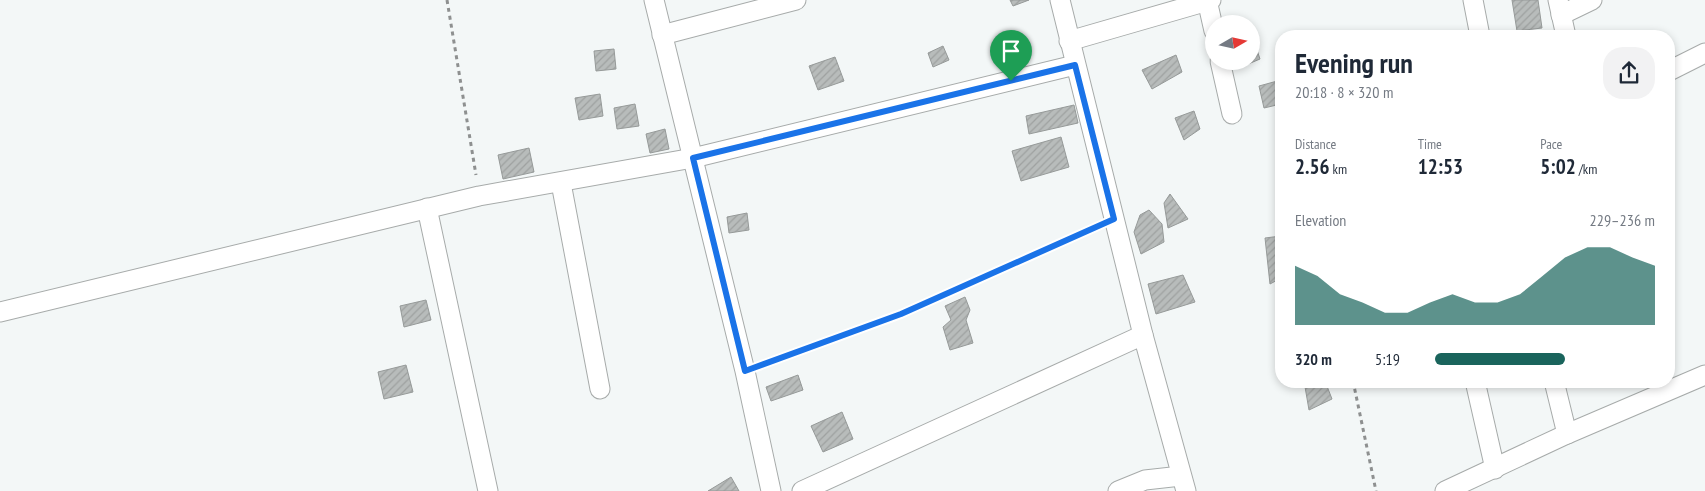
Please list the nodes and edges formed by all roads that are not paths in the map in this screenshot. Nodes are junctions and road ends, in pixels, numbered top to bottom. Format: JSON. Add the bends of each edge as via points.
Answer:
{"nodes":[{"id":1,"x":654,"y":0,"type":"edge"},
{"id":2,"x":796,"y":0,"type":"edge"},
{"id":3,"x":1060,"y":0,"type":"edge"},
{"id":4,"x":1208,"y":0,"type":"edge"},
{"id":5,"x":1473,"y":0,"type":"edge"},
{"id":6,"x":1592,"y":0,"type":"edge"},
{"id":7,"x":1559,"y":8,"type":"edge"},
{"id":8,"x":1211,"y":15,"type":"edge"},
{"id":9,"x":1479,"y":30,"type":"edge"},
{"id":10,"x":1564,"y":30,"type":"edge"},
{"id":11,"x":662,"y":35,"type":"junction"},
{"id":12,"x":1069,"y":41,"type":"junction"},
{"id":13,"x":1705,"y":53,"type":"edge"},
{"id":14,"x":1075,"y":65,"type":"junction"},
{"id":15,"x":1675,"y":68,"type":"edge"},
{"id":16,"x":1222,"y":70,"type":"edge"},
{"id":17,"x":1232,"y":114,"type":"dead end"},
{"id":18,"x":693,"y":158,"type":"junction"},
{"id":19,"x":561,"y":183,"type":"junction"},
{"id":20,"x":427,"y":208,"type":"junction"},
{"id":21,"x":0,"y":312,"type":"edge"},
{"id":22,"x":1143,"y":335,"type":"junction"},
{"id":23,"x":1705,"y":375,"type":"edge"},
{"id":24,"x":1675,"y":382,"type":"edge"},
{"id":25,"x":1477,"y":388,"type":"edge"},
{"id":26,"x":1556,"y":388,"type":"edge"},
{"id":27,"x":600,"y":389,"type":"dead end"},
{"id":28,"x":1647,"y":389,"type":"edge"},
{"id":29,"x":1567,"y":434,"type":"junction"},
{"id":30,"x":1495,"y":469,"type":"junction"},
{"id":31,"x":1184,"y":484,"type":"edge"},
{"id":32,"x":488,"y":491,"type":"edge"},
{"id":33,"x":770,"y":491,"type":"edge"},
{"id":34,"x":802,"y":491,"type":"edge"},
{"id":35,"x":1118,"y":491,"type":"edge"},
{"id":36,"x":1445,"y":491,"type":"edge"}],
"edges":[{"from":1,"to":11,"type":"street"},
{"from":2,"to":11,"type":"street"},
{"from":3,"to":12,"type":"street"},
{"from":4,"to":8,"type":"street"},
{"from":4,"to":12,"type":"street"},
{"from":5,"to":9,"type":"street"},
{"from":6,"to":7,"type":"street"},
{"from":7,"to":10,"type":"street"},
{"from":11,"to":18,"type":"street"},
{"from":12,"to":14,"type":"street"},
{"from":13,"to":15,"type":"street"},
{"from":14,"to":18,"type":"street"},
{"from":14,"to":22,"type":"street"},
{"from":16,"to":17,"type":"street"},
{"from":18,"to":19,"type":"street"},
{"from":18,"to":33,"type":"street","via":[[745,371]]},
{"from":19,"to":20,"type":"street"},
{"from":19,"to":27,"type":"street"},
{"from":20,"to":21,"type":"street"},
{"from":20,"to":32,"type":"street"},
{"from":22,"to":31,"type":"street"},
{"from":22,"to":34,"type":"street"},
{"from":23,"to":24,"type":"street"},
{"from":25,"to":30,"type":"street"},
{"from":26,"to":29,"type":"street"},
{"from":28,"to":29,"type":"street"},
{"from":29,"to":30,"type":"street"},
{"from":30,"to":36,"type":"street"},
{"from":31,"to":35,"type":"street","via":[[1145,480]]}]}
